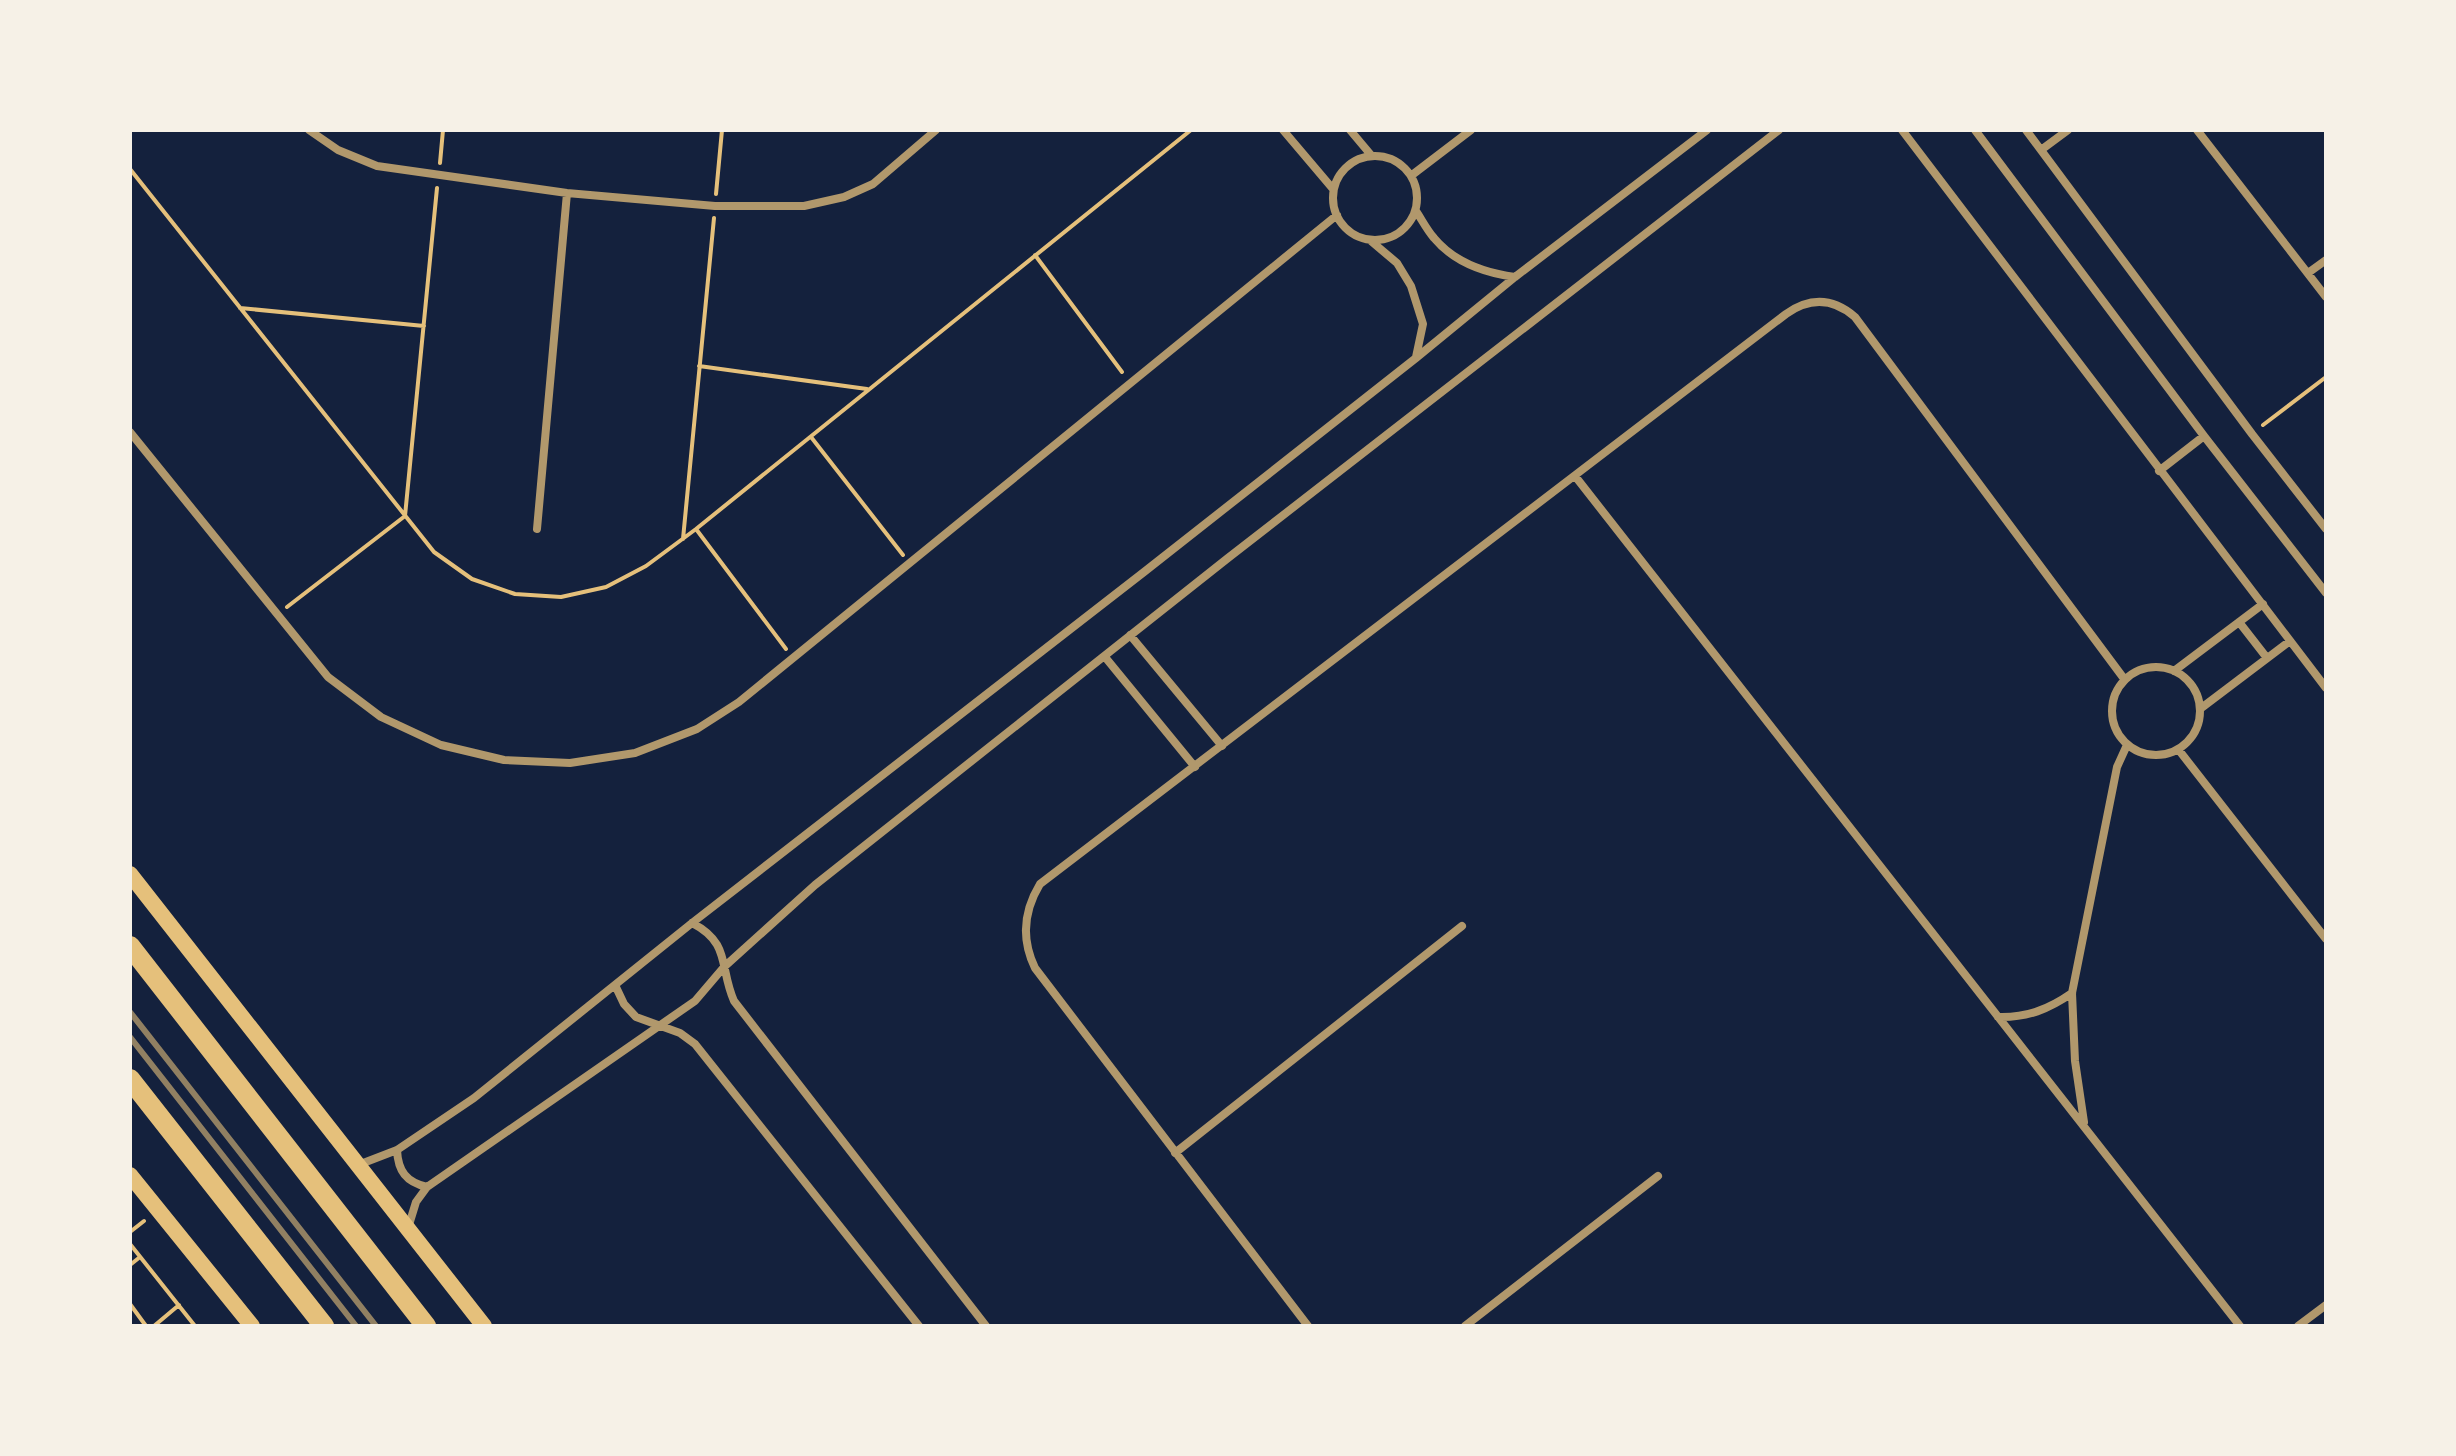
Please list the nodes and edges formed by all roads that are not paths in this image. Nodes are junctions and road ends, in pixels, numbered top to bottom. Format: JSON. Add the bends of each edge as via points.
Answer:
{"nodes":[{"id":1,"x":309,"y":130,"type":"edge"},
{"id":2,"x":936,"y":130,"type":"edge"},
{"id":3,"x":1283,"y":130,"type":"edge"},
{"id":4,"x":1350,"y":130,"type":"edge"},
{"id":5,"x":1471,"y":130,"type":"edge"},
{"id":6,"x":1707,"y":130,"type":"edge"},
{"id":7,"x":1779,"y":130,"type":"edge"},
{"id":8,"x":1902,"y":130,"type":"edge"},
{"id":9,"x":1975,"y":130,"type":"edge"},
{"id":10,"x":2026,"y":130,"type":"edge"},
{"id":11,"x":2068,"y":130,"type":"edge"},
{"id":12,"x":2197,"y":130,"type":"edge"},
{"id":13,"x":2041,"y":150,"type":"junction"},
{"id":14,"x":1371,"y":155,"type":"junction"},
{"id":15,"x":1412,"y":175,"type":"junction"},
{"id":16,"x":1333,"y":189,"type":"junction"},
{"id":17,"x":567,"y":193,"type":"junction"},
{"id":18,"x":1416,"y":211,"type":"junction"},
{"id":19,"x":1337,"y":215,"type":"junction"},
{"id":20,"x":1370,"y":240,"type":"junction"},
{"id":21,"x":2326,"y":260,"type":"edge"},
{"id":22,"x":2308,"y":273,"type":"junction"},
{"id":23,"x":1515,"y":277,"type":"junction"},
{"id":24,"x":2326,"y":297,"type":"edge"},
{"id":25,"x":1416,"y":358,"type":"junction"},
{"id":26,"x":130,"y":432,"type":"edge"},
{"id":27,"x":2204,"y":436,"type":"junction"},
{"id":28,"x":2159,"y":471,"type":"junction"},
{"id":29,"x":1575,"y":476,"type":"junction"},
{"id":30,"x":537,"y":529,"type":"dead end"},
{"id":31,"x":2326,"y":529,"type":"edge"},
{"id":32,"x":2326,"y":593,"type":"edge"},
{"id":33,"x":2263,"y":604,"type":"junction"},
{"id":34,"x":2239,"y":622,"type":"junction"},
{"id":35,"x":1130,"y":635,"type":"junction"},
{"id":36,"x":2290,"y":641,"type":"junction"},
{"id":37,"x":1105,"y":657,"type":"junction"},
{"id":38,"x":2267,"y":658,"type":"junction"},
{"id":39,"x":2174,"y":671,"type":"junction"},
{"id":40,"x":2125,"y":680,"type":"junction"},
{"id":41,"x":2326,"y":688,"type":"edge"},
{"id":42,"x":2200,"y":709,"type":"junction"},
{"id":43,"x":2127,"y":745,"type":"junction"},
{"id":44,"x":1222,"y":746,"type":"junction"},
{"id":45,"x":2178,"y":749,"type":"junction"},
{"id":46,"x":1195,"y":767,"type":"junction"},
{"id":47,"x":130,"y":874,"type":"edge"},
{"id":48,"x":692,"y":923,"type":"junction"},
{"id":49,"x":1462,"y":926,"type":"dead end"},
{"id":50,"x":2326,"y":939,"type":"edge"},
{"id":51,"x":130,"y":946,"type":"edge"},
{"id":52,"x":724,"y":967,"type":"junction"},
{"id":53,"x":615,"y":985,"type":"junction"},
{"id":54,"x":2072,"y":993,"type":"junction"},
{"id":55,"x":1998,"y":1017,"type":"junction"},
{"id":56,"x":658,"y":1027,"type":"junction"},
{"id":57,"x":130,"y":1079,"type":"edge"},
{"id":58,"x":2085,"y":1127,"type":"junction"},
{"id":59,"x":397,"y":1150,"type":"junction"},
{"id":60,"x":1175,"y":1153,"type":"junction"},
{"id":61,"x":358,"y":1165,"type":"junction"},
{"id":62,"x":130,"y":1175,"type":"edge"},
{"id":63,"x":1658,"y":1176,"type":"dead end"},
{"id":64,"x":427,"y":1187,"type":"junction"},
{"id":65,"x":408,"y":1228,"type":"junction"},
{"id":66,"x":2326,"y":1305,"type":"edge"},
{"id":67,"x":252,"y":1326,"type":"edge"},
{"id":68,"x":324,"y":1326,"type":"edge"},
{"id":69,"x":426,"y":1326,"type":"edge"},
{"id":70,"x":484,"y":1326,"type":"edge"},
{"id":71,"x":919,"y":1326,"type":"edge"},
{"id":72,"x":986,"y":1326,"type":"edge"},
{"id":73,"x":1308,"y":1326,"type":"edge"},
{"id":74,"x":1465,"y":1326,"type":"edge"},
{"id":75,"x":2240,"y":1326,"type":"edge"},
{"id":76,"x":2298,"y":1326,"type":"edge"}],
"edges":[{"from":1,"to":17,"type":"street","via":[[338,150],[377,166]]},
{"from":2,"to":17,"type":"street","via":[[873,184],[804,206],[715,206]]},
{"from":3,"to":16,"type":"street"},
{"from":4,"to":14,"type":"street"},
{"from":5,"to":15,"type":"street"},
{"from":6,"to":23,"type":"street"},
{"from":7,"to":35,"type":"street"},
{"from":8,"to":28,"type":"street"},
{"from":9,"to":27,"type":"street"},
{"from":10,"to":13,"type":"street"},
{"from":11,"to":13,"type":"street"},
{"from":12,"to":22,"type":"street"},
{"from":13,"to":31,"type":"street"},
{"from":14,"to":15,"type":"street","via":[[1394,159]]},
{"from":14,"to":16,"type":"street","via":[[1351,162]]},
{"from":15,"to":18,"type":"street"},
{"from":16,"to":19,"type":"street"},
{"from":17,"to":30,"type":"street"},
{"from":18,"to":20,"type":"street","via":[[1398,234]]},
{"from":18,"to":23,"type":"street","via":[[1450,253],[1487,273]]},
{"from":19,"to":20,"type":"street","via":[[1345,228]]},
{"from":19,"to":26,"type":"street","via":[[739,702],[697,729],[635,753],[570,763],[504,760],[441,745],[381,717],[328,677]]},
{"from":20,"to":25,"type":"street","via":[[1397,263],[1411,286],[1423,324]]},
{"from":21,"to":22,"type":"street"},
{"from":22,"to":24,"type":"street"},
{"from":23,"to":25,"type":"street"},
{"from":25,"to":48,"type":"street"},
{"from":27,"to":28,"type":"street"},
{"from":27,"to":32,"type":"street"},
{"from":28,"to":33,"type":"street"},
{"from":29,"to":40,"type":"street","via":[[1795,308],[1816,301],[1837,305],[1855,317]]},
{"from":29,"to":44,"type":"street"},
{"from":29,"to":55,"type":"street"},
{"from":33,"to":34,"type":"street"},
{"from":33,"to":36,"type":"street"},
{"from":34,"to":38,"type":"street"},
{"from":34,"to":39,"type":"street"},
{"from":35,"to":37,"type":"street"},
{"from":35,"to":44,"type":"street"},
{"from":36,"to":38,"type":"street"},
{"from":36,"to":41,"type":"street"},
{"from":37,"to":46,"type":"street"},
{"from":37,"to":52,"type":"street","via":[[815,885]]},
{"from":38,"to":42,"type":"street"},
{"from":39,"to":40,"type":"street","via":[[2139,670]]},
{"from":39,"to":42,"type":"street","via":[[2196,693]]},
{"from":40,"to":43,"type":"street","via":[[2112,706],[2118,734]]},
{"from":42,"to":45,"type":"street","via":[[2194,732]]},
{"from":43,"to":45,"type":"street","via":[[2157,755]]},
{"from":43,"to":54,"type":"street","via":[[2117,767]]},
{"from":44,"to":46,"type":"street"},
{"from":45,"to":50,"type":"street"},
{"from":46,"to":60,"type":"street","via":[[1040,884],[1025,930],[1029,956],[1042,980]]},
{"from":47,"to":61,"type":"main road"},
{"from":48,"to":52,"type":"street","via":[[709,931]]},
{"from":48,"to":53,"type":"street"},
{"from":49,"to":60,"type":"street"},
{"from":51,"to":69,"type":"highway"},
{"from":52,"to":56,"type":"street","via":[[695,1001]]},
{"from":52,"to":72,"type":"street","via":[[734,1001]]},
{"from":53,"to":56,"type":"street","via":[[636,1017]]},
{"from":53,"to":59,"type":"street","via":[[474,1098]]},
{"from":54,"to":55,"type":"street","via":[[2029,1015]]},
{"from":54,"to":58,"type":"street"},
{"from":55,"to":58,"type":"street"},
{"from":56,"to":64,"type":"street"},
{"from":56,"to":71,"type":"street","via":[[695,1044]]},
{"from":57,"to":68,"type":"highway"},
{"from":58,"to":75,"type":"street"},
{"from":59,"to":61,"type":"street"},
{"from":59,"to":64,"type":"street","via":[[407,1179]]},
{"from":60,"to":73,"type":"street"},
{"from":61,"to":65,"type":"main road"},
{"from":62,"to":67,"type":"main road"},
{"from":63,"to":74,"type":"street"},
{"from":64,"to":65,"type":"street"},
{"from":65,"to":70,"type":"main road"},
{"from":66,"to":76,"type":"street"}]}
